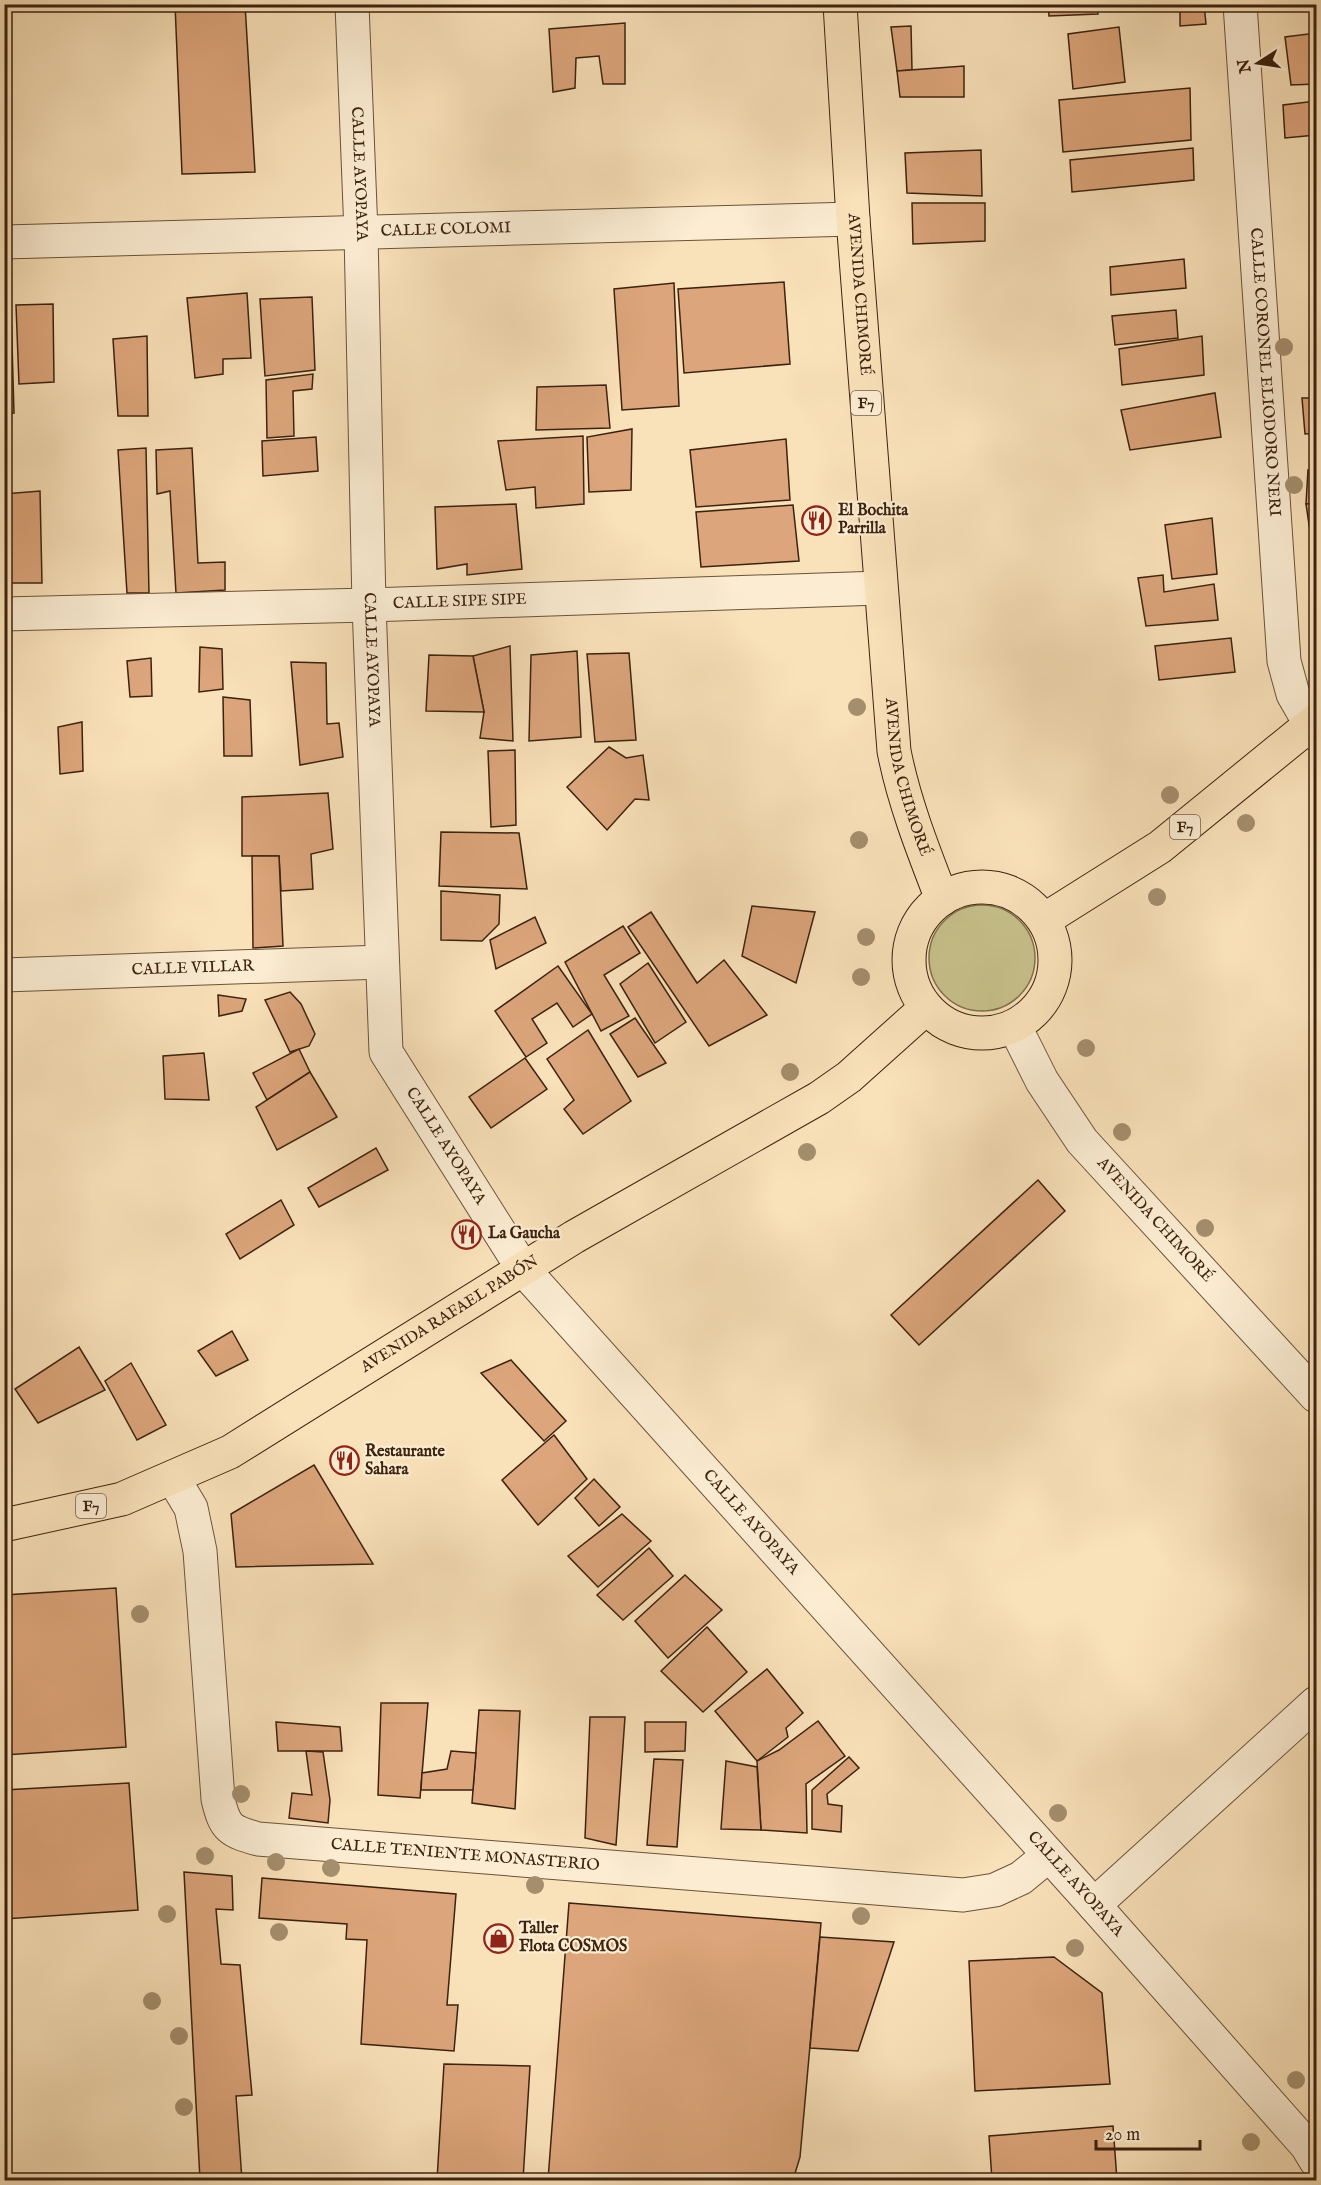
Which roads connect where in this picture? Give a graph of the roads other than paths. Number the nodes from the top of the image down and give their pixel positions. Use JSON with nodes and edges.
{"nodes":[{"id":1,"x":352,"y":4,"type":"edge"},
{"id":2,"x":840,"y":4,"type":"edge"},
{"id":3,"x":1240,"y":4,"type":"edge"},
{"id":4,"x":853,"y":219,"type":"junction"},
{"id":5,"x":361,"y":233,"type":"junction"},
{"id":6,"x":4,"y":242,"type":"edge"},
{"id":7,"x":880,"y":588,"type":"junction"},
{"id":8,"x":369,"y":605,"type":"junction"},
{"id":9,"x":4,"y":614,"type":"edge"},
{"id":10,"x":1315,"y":726,"type":"edge"},
{"id":11,"x":942,"y":899,"type":"junction"},
{"id":12,"x":1044,"y":920,"type":"junction"},
{"id":13,"x":382,"y":962,"type":"junction"},
{"id":14,"x":4,"y":975,"type":"edge"},
{"id":15,"x":926,"y":1008,"type":"junction"},
{"id":16,"x":1015,"y":1027,"type":"junction"},
{"id":17,"x":523,"y":1269,"type":"junction"},
{"id":18,"x":1317,"y":1396,"type":"edge"},
{"id":19,"x":174,"y":1478,"type":"junction"},
{"id":20,"x":4,"y":1525,"type":"edge"},
{"id":21,"x":1317,"y":1703,"type":"edge"},
{"id":22,"x":1049,"y":1855,"type":"junction"},
{"id":23,"x":1094,"y":1905,"type":"junction"},
{"id":24,"x":1317,"y":2161,"type":"edge"}],
"edges":[{"from":1,"to":5,"type":"street","name":"CALLE AYOPAYA"},
{"from":2,"to":4,"type":"highway","name":"AVENIDA CHIMORÉ","number":"F7"},
{"from":3,"to":10,"type":"street","name":"CALLE CORONEL ELIODORO NERI"},
{"from":4,"to":5,"type":"street","name":"CALLE COLOMI"},
{"from":4,"to":7,"type":"highway","name":"AVENIDA CHIMORÉ","number":"F7"},
{"from":5,"to":6,"type":"street","name":"CALLE COLOMI"},
{"from":5,"to":8,"type":"street","name":"CALLE AYOPAYA"},
{"from":7,"to":8,"type":"street","name":"CALLE SIPE SIPE"},
{"from":7,"to":11,"type":"highway","name":"AVENIDA CHIMORÉ","number":"F7"},
{"from":8,"to":9,"type":"street","name":"CALLE SIPE SIPE"},
{"from":8,"to":13,"type":"street","name":"CALLE AYOPAYA"},
{"from":10,"to":12,"type":"highway","number":"F7"},
{"from":11,"to":12,"type":"highway"},
{"from":11,"to":15,"type":"highway"},
{"from":12,"to":16,"type":"highway"},
{"from":13,"to":14,"type":"street","name":"CALLE VILLAR"},
{"from":13,"to":17,"type":"street","name":"CALLE AYOPAYA"},
{"from":15,"to":16,"type":"highway"},
{"from":15,"to":17,"type":"highway","name":"AVENIDA RAFAEL PABÓN","number":"F7"},
{"from":16,"to":18,"type":"street","name":"AVENIDA CHIMORÉ"},
{"from":17,"to":19,"type":"highway","name":"AVENIDA RAFAEL PABÓN","number":"F7"},
{"from":17,"to":22,"type":"street","name":"CALLE AYOPAYA"},
{"from":19,"to":20,"type":"highway","name":"AVENIDA RAFAEL PABÓN","number":"F7"},
{"from":19,"to":22,"type":"street","name":"CALLE TENIENTE MONASTERIO"},
{"from":21,"to":23,"type":"street"},
{"from":22,"to":23,"type":"street","name":"CALLE AYOPAYA"},
{"from":23,"to":24,"type":"street","name":"CALLE AYOPAYA"}]}
